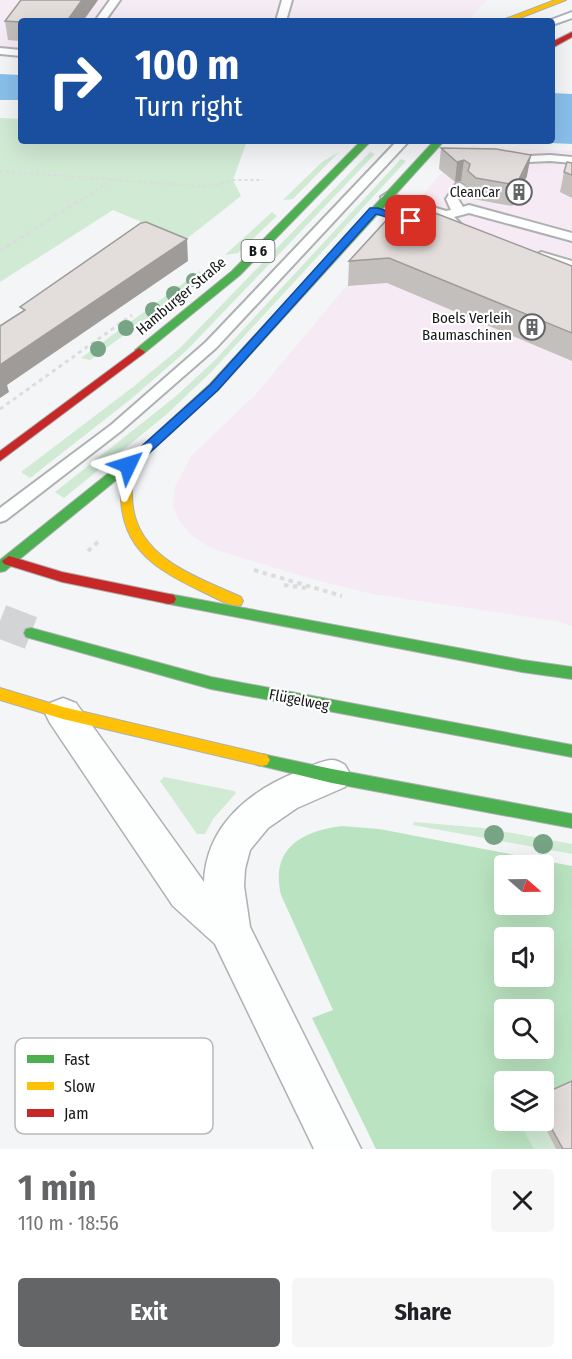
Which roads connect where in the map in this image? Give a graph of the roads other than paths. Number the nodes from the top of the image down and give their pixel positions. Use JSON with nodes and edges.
{"nodes":[{"id":1,"x":115,"y":0,"type":"edge"},
{"id":2,"x":287,"y":0,"type":"edge"},
{"id":3,"x":562,"y":0,"type":"edge"},
{"id":4,"x":572,"y":15,"type":"edge"},
{"id":5,"x":102,"y":18,"type":"edge"},
{"id":6,"x":282,"y":18,"type":"edge"},
{"id":7,"x":512,"y":18,"type":"edge"},
{"id":8,"x":555,"y":21,"type":"edge"},
{"id":9,"x":572,"y":34,"type":"edge"},
{"id":10,"x":555,"y":44,"type":"edge"},
{"id":11,"x":0,"y":51,"type":"edge"},
{"id":12,"x":18,"y":54,"type":"edge"},
{"id":13,"x":18,"y":54,"type":"edge"},
{"id":14,"x":0,"y":57,"type":"edge"},
{"id":15,"x":363,"y":144,"type":"edge"},
{"id":16,"x":400,"y":144,"type":"edge"},
{"id":17,"x":435,"y":149,"type":"edge"},
{"id":18,"x":491,"y":160,"type":"edge"},
{"id":19,"x":572,"y":160,"type":"edge"},
{"id":20,"x":459,"y":187,"type":"dead end"},
{"id":21,"x":387,"y":197,"type":"junction"},
{"id":22,"x":374,"y":210,"type":"junction"},
{"id":23,"x":461,"y":211,"type":"junction"},
{"id":24,"x":390,"y":214,"type":"edge"},
{"id":25,"x":446,"y":215,"type":"junction"},
{"id":26,"x":450,"y":237,"type":"edge"},
{"id":27,"x":572,"y":237,"type":"edge"},
{"id":28,"x":572,"y":265,"type":"edge"},
{"id":29,"x":572,"y":272,"type":"edge"},
{"id":30,"x":0,"y":457,"type":"edge"},
{"id":31,"x":128,"y":465,"type":"junction"},
{"id":32,"x":0,"y":516,"type":"edge"},
{"id":33,"x":3,"y":562,"type":"edge"},
{"id":34,"x":273,"y":620,"type":"junction"},
{"id":35,"x":31,"y":633,"type":"tunnel mouth"},
{"id":36,"x":572,"y":673,"type":"edge"},
{"id":37,"x":0,"y":694,"type":"edge"},
{"id":38,"x":63,"y":713,"type":"junction"},
{"id":39,"x":572,"y":750,"type":"edge"},
{"id":40,"x":332,"y":776,"type":"junction"},
{"id":41,"x":572,"y":820,"type":"edge"},
{"id":42,"x":230,"y":930,"type":"junction"},
{"id":43,"x":338,"y":1149,"type":"edge"}],
"edges":[{"from":1,"to":5,"type":"lane"},
{"from":2,"to":6,"type":"lane"},
{"from":3,"to":7,"type":"main road"},
{"from":4,"to":8,"type":"lane"},
{"from":9,"to":10,"type":"main road"},
{"from":11,"to":12,"type":"lane"},
{"from":13,"to":14,"type":"lane"},
{"from":15,"to":30,"type":"main road","name":"Hamburger Straße","number":"B 6"},
{"from":16,"to":32,"type":"lane"},
{"from":17,"to":21,"type":"main road"},
{"from":18,"to":19,"type":"lane"},
{"from":20,"to":23,"type":"lane"},
{"from":21,"to":22,"type":"main road"},
{"from":21,"to":25,"type":"lane"},
{"from":22,"to":24,"type":"lane"},
{"from":22,"to":31,"type":"main road"},
{"from":23,"to":25,"type":"lane"},
{"from":23,"to":27,"type":"lane"},
{"from":25,"to":26,"type":"lane"},
{"from":28,"to":29,"type":"lane"},
{"from":31,"to":33,"type":"main road"},
{"from":31,"to":34,"type":"main road"},
{"from":33,"to":34,"type":"main road"},
{"from":34,"to":36,"type":"main road"},
{"from":35,"to":39,"type":"main road","name":"Flügelweg"},
{"from":37,"to":38,"type":"main road"},
{"from":38,"to":40,"type":"main road"},
{"from":38,"to":42,"type":"street"},
{"from":40,"to":41,"type":"main road"},
{"from":40,"to":42,"type":"street"},
{"from":42,"to":43,"type":"street"}]}
